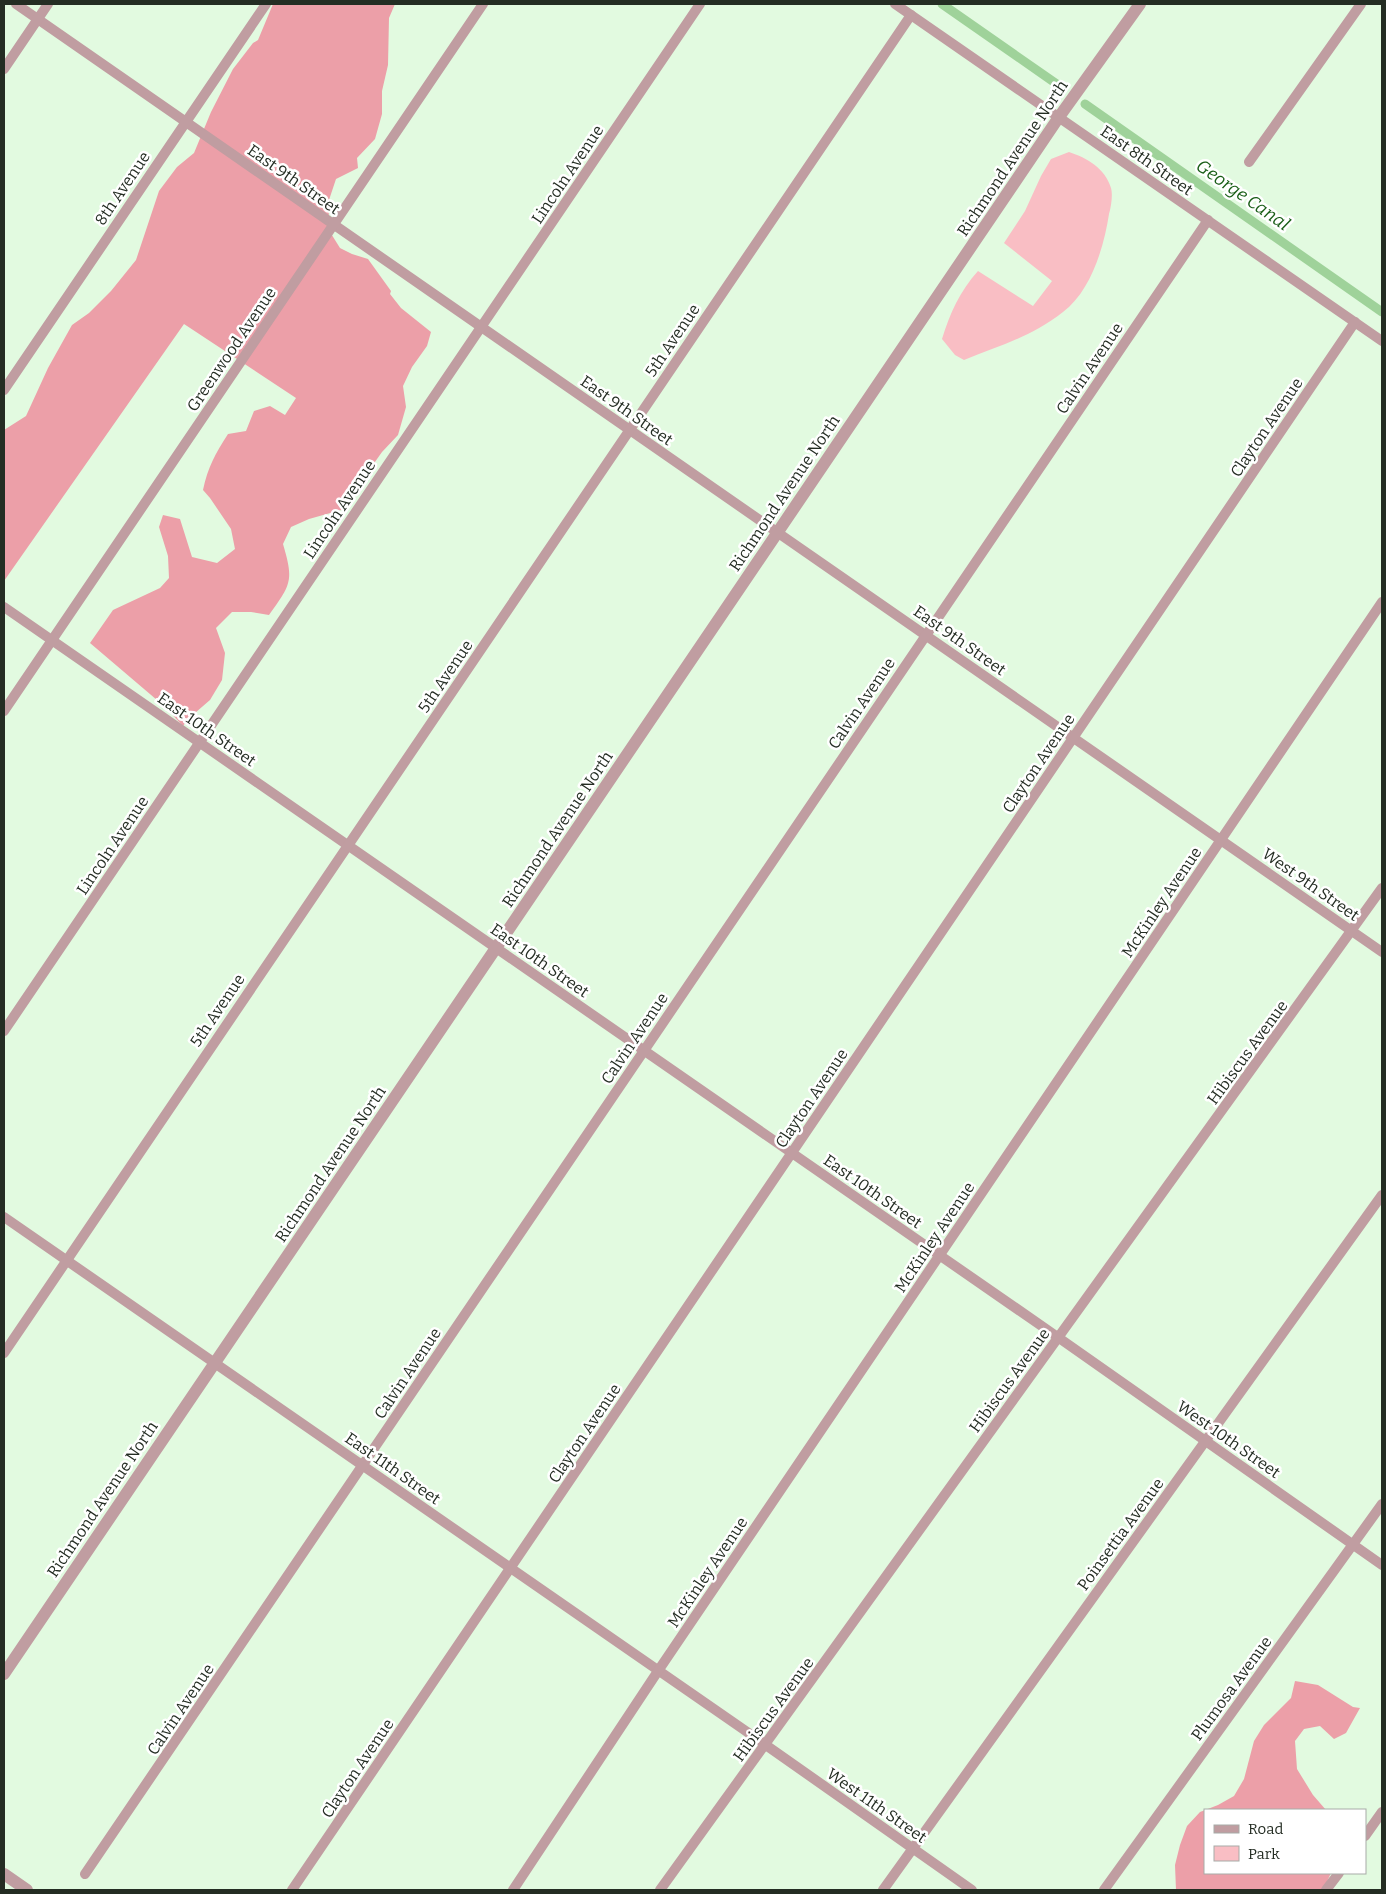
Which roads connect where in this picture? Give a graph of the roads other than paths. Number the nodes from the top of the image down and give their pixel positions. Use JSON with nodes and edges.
{"nodes":[{"id":1,"x":16,"y":4,"type":"edge"},
{"id":2,"x":48,"y":4,"type":"edge"},
{"id":3,"x":266,"y":4,"type":"edge"},
{"id":4,"x":483,"y":4,"type":"edge"},
{"id":5,"x":700,"y":4,"type":"edge"},
{"id":6,"x":895,"y":4,"type":"edge"},
{"id":7,"x":1140,"y":4,"type":"edge"},
{"id":8,"x":1361,"y":4,"type":"edge"},
{"id":9,"x":911,"y":15,"type":"junction"},
{"id":10,"x":38,"y":19,"type":"junction"},
{"id":11,"x":4,"y":69,"type":"edge"},
{"id":12,"x":1058,"y":117,"type":"junction"},
{"id":13,"x":186,"y":122,"type":"junction"},
{"id":14,"x":1249,"y":162,"type":"dead end"},
{"id":15,"x":1208,"y":220,"type":"junction"},
{"id":16,"x":334,"y":224,"type":"junction"},
{"id":17,"x":1355,"y":322,"type":"junction"},
{"id":18,"x":482,"y":327,"type":"junction"},
{"id":19,"x":1382,"y":341,"type":"edge"},
{"id":20,"x":4,"y":390,"type":"edge"},
{"id":21,"x":630,"y":430,"type":"junction"},
{"id":22,"x":778,"y":532,"type":"junction"},
{"id":23,"x":1382,"y":602,"type":"edge"},
{"id":24,"x":4,"y":607,"type":"edge"},
{"id":25,"x":926,"y":635,"type":"junction"},
{"id":26,"x":51,"y":640,"type":"junction"},
{"id":27,"x":4,"y":711,"type":"edge"},
{"id":28,"x":1074,"y":738,"type":"junction"},
{"id":29,"x":199,"y":742,"type":"junction"},
{"id":30,"x":1222,"y":840,"type":"junction"},
{"id":31,"x":348,"y":846,"type":"junction"},
{"id":32,"x":1382,"y":888,"type":"edge"},
{"id":33,"x":1352,"y":931,"type":"junction"},
{"id":34,"x":496,"y":948,"type":"junction"},
{"id":35,"x":1382,"y":952,"type":"edge"},
{"id":36,"x":4,"y":1032,"type":"edge"},
{"id":37,"x":644,"y":1050,"type":"junction"},
{"id":38,"x":791,"y":1153,"type":"junction"},
{"id":39,"x":1382,"y":1195,"type":"edge"},
{"id":40,"x":4,"y":1217,"type":"edge"},
{"id":41,"x":941,"y":1256,"type":"junction"},
{"id":42,"x":66,"y":1260,"type":"junction"},
{"id":43,"x":1059,"y":1338,"type":"junction"},
{"id":44,"x":4,"y":1353,"type":"edge"},
{"id":45,"x":214,"y":1363,"type":"junction"},
{"id":46,"x":1206,"y":1441,"type":"junction"},
{"id":47,"x":362,"y":1465,"type":"junction"},
{"id":48,"x":1382,"y":1504,"type":"edge"},
{"id":49,"x":1353,"y":1545,"type":"junction"},
{"id":50,"x":1382,"y":1565,"type":"edge"},
{"id":51,"x":510,"y":1568,"type":"junction"},
{"id":52,"x":658,"y":1672,"type":"junction"},
{"id":53,"x":4,"y":1674,"type":"edge"},
{"id":54,"x":764,"y":1745,"type":"junction"},
{"id":55,"x":1382,"y":1812,"type":"edge"},
{"id":56,"x":1366,"y":1835,"type":"edge"},
{"id":57,"x":913,"y":1849,"type":"junction"},
{"id":58,"x":4,"y":1874,"type":"edge"},
{"id":59,"x":85,"y":1874,"type":"dead end"},
{"id":60,"x":1338,"y":1874,"type":"edge"},
{"id":61,"x":27,"y":1890,"type":"edge"},
{"id":62,"x":292,"y":1890,"type":"edge"},
{"id":63,"x":513,"y":1890,"type":"edge"},
{"id":64,"x":660,"y":1890,"type":"edge"},
{"id":65,"x":883,"y":1890,"type":"edge"},
{"id":66,"x":972,"y":1890,"type":"edge"},
{"id":67,"x":1104,"y":1890,"type":"edge"},
{"id":68,"x":1326,"y":1890,"type":"edge"}],
"edges":[{"from":1,"to":10,"type":"street","name":"East 9th Street"},
{"from":2,"to":10,"type":"street"},
{"from":3,"to":13,"type":"street","name":"8th Avenue"},
{"from":4,"to":16,"type":"street","name":"Greenwood Avenue"},
{"from":5,"to":18,"type":"street","name":"Lincoln Avenue"},
{"from":6,"to":9,"type":"street","name":"East 8th Street"},
{"from":7,"to":12,"type":"street","name":"Richmond Avenue North"},
{"from":8,"to":14,"type":"street"},
{"from":9,"to":12,"type":"street","name":"East 8th Street"},
{"from":9,"to":21,"type":"street","name":"5th Avenue"},
{"from":10,"to":11,"type":"street"},
{"from":10,"to":13,"type":"street","name":"East 9th Street"},
{"from":12,"to":15,"type":"street","name":"East 8th Street"},
{"from":12,"to":22,"type":"street","name":"Richmond Avenue North"},
{"from":13,"to":16,"type":"street","name":"East 9th Street"},
{"from":13,"to":20,"type":"street","name":"8th Avenue"},
{"from":15,"to":17,"type":"street","name":"East 8th Street"},
{"from":15,"to":25,"type":"street","name":"Calvin Avenue"},
{"from":16,"to":18,"type":"street","name":"East 9th Street"},
{"from":16,"to":26,"type":"street","name":"Greenwood Avenue"},
{"from":17,"to":19,"type":"street","name":"East 8th Street"},
{"from":17,"to":28,"type":"street","name":"Clayton Avenue"},
{"from":18,"to":21,"type":"street","name":"East 9th Street"},
{"from":18,"to":29,"type":"street","name":"Lincoln Avenue"},
{"from":21,"to":22,"type":"street","name":"East 9th Street"},
{"from":21,"to":31,"type":"street","name":"5th Avenue"},
{"from":22,"to":25,"type":"street","name":"East 9th Street"},
{"from":22,"to":34,"type":"street","name":"Richmond Avenue North"},
{"from":23,"to":30,"type":"street","name":"McKinley Avenue"},
{"from":24,"to":26,"type":"street","name":"East 10th Street"},
{"from":25,"to":28,"type":"street","name":"East 9th Street"},
{"from":25,"to":37,"type":"street","name":"Calvin Avenue"},
{"from":26,"to":27,"type":"street","name":"Greenwood Avenue"},
{"from":26,"to":29,"type":"street","name":"East 10th Street"},
{"from":28,"to":30,"type":"street","name":"East 9th Street"},
{"from":28,"to":38,"type":"street","name":"Clayton Avenue"},
{"from":29,"to":31,"type":"street","name":"East 10th Street"},
{"from":29,"to":36,"type":"street","name":"Lincoln Avenue"},
{"from":30,"to":33,"type":"street","name":"West 9th Street"},
{"from":30,"to":41,"type":"street","name":"McKinley Avenue"},
{"from":31,"to":34,"type":"street","name":"East 10th Street"},
{"from":31,"to":42,"type":"street","name":"5th Avenue"},
{"from":32,"to":33,"type":"street","name":"Hibiscus Avenue"},
{"from":33,"to":35,"type":"street","name":"West 9th Street"},
{"from":33,"to":43,"type":"street","name":"Hibiscus Avenue"},
{"from":34,"to":37,"type":"street","name":"East 10th Street"},
{"from":34,"to":45,"type":"street","name":"Richmond Avenue North"},
{"from":37,"to":38,"type":"street","name":"East 10th Street"},
{"from":37,"to":47,"type":"street","name":"Calvin Avenue"},
{"from":38,"to":41,"type":"street","name":"East 10th Street"},
{"from":38,"to":51,"type":"street","name":"Clayton Avenue"},
{"from":39,"to":46,"type":"street","name":"Poinsettia Avenue"},
{"from":40,"to":42,"type":"street","name":"East 11th Street"},
{"from":41,"to":43,"type":"street","name":"East 10th Street"},
{"from":41,"to":52,"type":"street","name":"McKinley Avenue"},
{"from":42,"to":44,"type":"street","name":"5th Avenue"},
{"from":42,"to":45,"type":"street","name":"East 11th Street"},
{"from":43,"to":46,"type":"street","name":"West 10th Street"},
{"from":43,"to":54,"type":"street","name":"Hibiscus Avenue"},
{"from":45,"to":47,"type":"street","name":"East 11th Street"},
{"from":45,"to":53,"type":"street","name":"Richmond Avenue North"},
{"from":46,"to":49,"type":"street","name":"West 10th Street"},
{"from":46,"to":57,"type":"street","name":"Poinsettia Avenue"},
{"from":47,"to":51,"type":"street","name":"East 11th Street"},
{"from":47,"to":59,"type":"street","name":"Calvin Avenue"},
{"from":48,"to":49,"type":"street","name":"Plumosa Avenue"},
{"from":49,"to":50,"type":"street","name":"West 10th Street"},
{"from":49,"to":67,"type":"street","name":"Plumosa Avenue"},
{"from":51,"to":52,"type":"street","name":"East 11th Street"},
{"from":51,"to":62,"type":"street","name":"Clayton Avenue"},
{"from":52,"to":54,"type":"street","name":"East 11th Street"},
{"from":52,"to":63,"type":"street","name":"McKinley Avenue"},
{"from":54,"to":57,"type":"street","name":"West 11th Street"},
{"from":54,"to":64,"type":"street","name":"Hibiscus Avenue"},
{"from":55,"to":56,"type":"street"},
{"from":57,"to":65,"type":"street","name":"Poinsettia Avenue"},
{"from":57,"to":66,"type":"street","name":"West 11th Street"},
{"from":58,"to":61,"type":"street"},
{"from":60,"to":68,"type":"street"}]}
